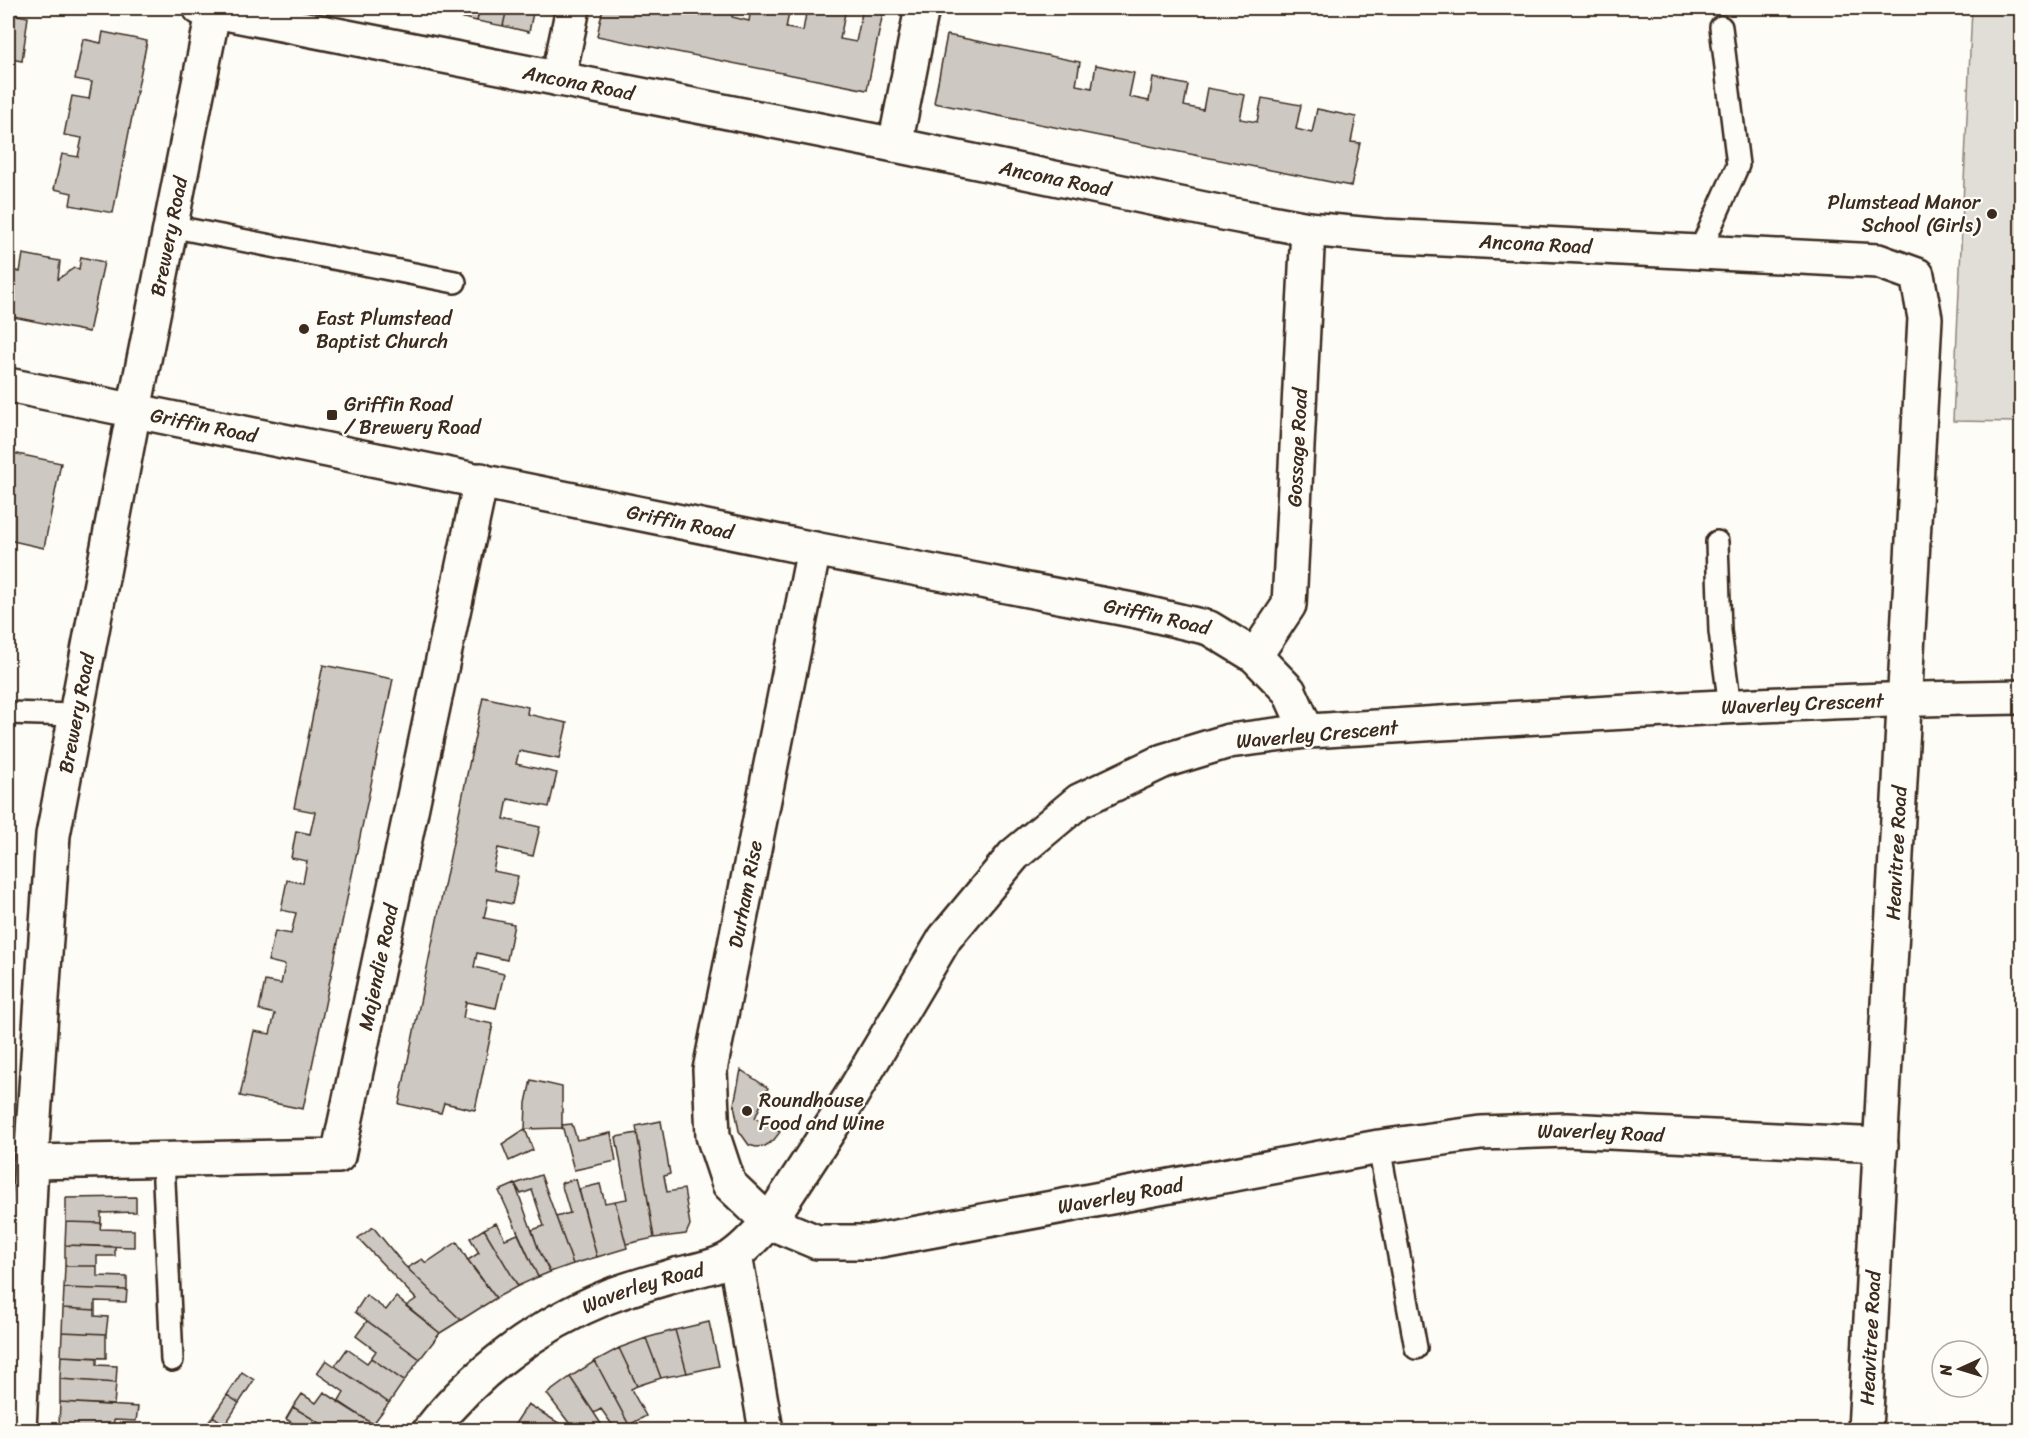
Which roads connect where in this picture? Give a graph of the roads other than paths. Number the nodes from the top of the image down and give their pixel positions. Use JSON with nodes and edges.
{"nodes":[{"id":1,"x":210,"y":8,"type":"edge"},
{"id":2,"x":573,"y":8,"type":"edge"},
{"id":3,"x":922,"y":8,"type":"edge"},
{"id":4,"x":1721,"y":27,"type":"dead end"},
{"id":5,"x":558,"y":79,"type":"junction"},
{"id":6,"x":895,"y":145,"type":"junction"},
{"id":7,"x":170,"y":226,"type":"junction"},
{"id":8,"x":1308,"y":229,"type":"junction"},
{"id":9,"x":1700,"y":254,"type":"junction"},
{"id":10,"x":1917,"y":275,"type":"joint"},
{"id":11,"x":455,"y":282,"type":"dead end"},
{"id":12,"x":8,"y":385,"type":"edge"},
{"id":13,"x":134,"y":410,"type":"junction"},
{"id":14,"x":481,"y":480,"type":"junction"},
{"id":15,"x":1717,"y":542,"type":"dead end"},
{"id":16,"x":814,"y":549,"type":"junction"},
{"id":17,"x":1255,"y":656,"type":"junction"},
{"id":18,"x":2022,"y":697,"type":"edge"},
{"id":19,"x":1904,"y":699,"type":"junction"},
{"id":20,"x":1730,"y":707,"type":"junction"},
{"id":21,"x":8,"y":713,"type":"edge"},
{"id":22,"x":74,"y":715,"type":"junction"},
{"id":23,"x":1307,"y":731,"type":"junction"},
{"id":24,"x":1881,"y":1145,"type":"junction"},
{"id":25,"x":1379,"y":1147,"type":"junction"},
{"id":26,"x":163,"y":1159,"type":"junction"},
{"id":27,"x":31,"y":1162,"type":"junction"},
{"id":28,"x":769,"y":1222,"type":"junction"},
{"id":29,"x":735,"y":1255,"type":"junction"},
{"id":30,"x":1416,"y":1348,"type":"dead end"},
{"id":31,"x":172,"y":1360,"type":"dead end"},
{"id":32,"x":14,"y":1397,"type":"edge"},
{"id":33,"x":19,"y":1431,"type":"edge"},
{"id":34,"x":430,"y":1431,"type":"edge"},
{"id":35,"x":766,"y":1431,"type":"edge"},
{"id":36,"x":1865,"y":1431,"type":"edge"}],
"edges":[{"from":1,"to":5,"type":"street","name":"Ancona Road"},
{"from":1,"to":7,"type":"street","name":"Brewery Road"},
{"from":2,"to":5,"type":"street"},
{"from":3,"to":6,"type":"street"},
{"from":4,"to":9,"type":"lane"},
{"from":5,"to":6,"type":"street","name":"Ancona Road"},
{"from":6,"to":8,"type":"street","name":"Ancona Road"},
{"from":7,"to":11,"type":"lane"},
{"from":7,"to":13,"type":"street","name":"Brewery Road"},
{"from":8,"to":9,"type":"street","name":"Ancona Road"},
{"from":8,"to":17,"type":"street","name":"Gossage Road"},
{"from":9,"to":10,"type":"street","name":"Ancona Road"},
{"from":10,"to":19,"type":"street","name":"Heavitree Road"},
{"from":12,"to":13,"type":"street","name":"Griffin Road"},
{"from":13,"to":14,"type":"street","name":"Griffin Road"},
{"from":13,"to":22,"type":"street","name":"Brewery Road"},
{"from":14,"to":16,"type":"street","name":"Griffin Road"},
{"from":14,"to":26,"type":"street","name":"Majendie Road"},
{"from":15,"to":20,"type":"lane"},
{"from":16,"to":17,"type":"street","name":"Griffin Road"},
{"from":16,"to":28,"type":"street","name":"Durham Rise"},
{"from":17,"to":23,"type":"street","name":"Griffin Road"},
{"from":18,"to":19,"type":"street","name":"Waverley Crescent"},
{"from":19,"to":20,"type":"street","name":"Waverley Crescent"},
{"from":19,"to":24,"type":"street","name":"Heavitree Road"},
{"from":20,"to":23,"type":"street","name":"Waverley Crescent"},
{"from":21,"to":22,"type":"lane"},
{"from":22,"to":27,"type":"street","name":"Brewery Road"},
{"from":23,"to":28,"type":"street","name":"Waverley Crescent"},
{"from":24,"to":25,"type":"street","name":"Waverley Road"},
{"from":24,"to":36,"type":"street","name":"Heavitree Road"},
{"from":25,"to":28,"type":"street","name":"Waverley Road"},
{"from":25,"to":30,"type":"lane"},
{"from":26,"to":27,"type":"street","name":"Majendie Road"},
{"from":26,"to":31,"type":"lane"},
{"from":27,"to":32,"type":"street","name":"Brewery Road"},
{"from":28,"to":29,"type":"street","name":"Waverley Road"},
{"from":29,"to":34,"type":"street","name":"Waverley Road"},
{"from":29,"to":35,"type":"street"},
{"from":32,"to":33,"type":"street","name":"Brewery Road"}]}
